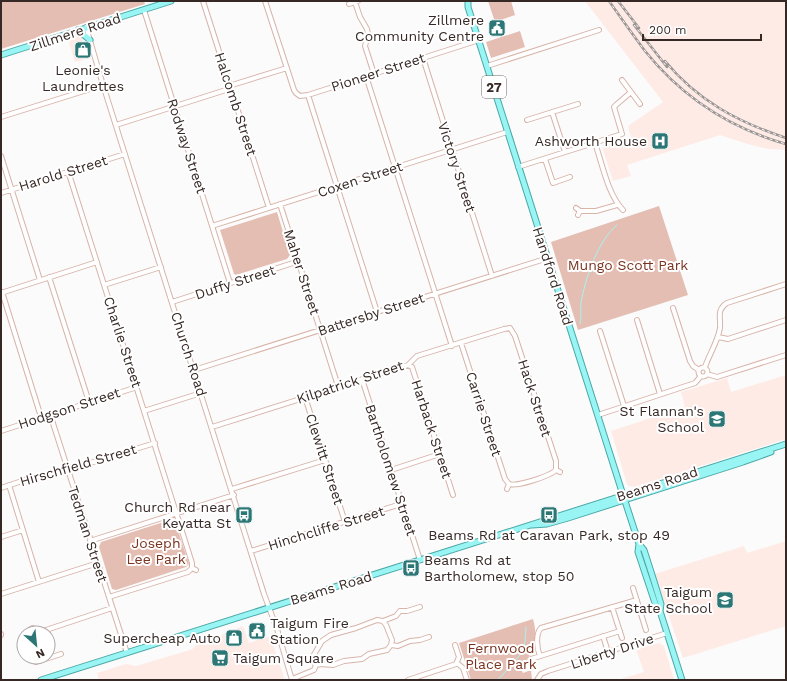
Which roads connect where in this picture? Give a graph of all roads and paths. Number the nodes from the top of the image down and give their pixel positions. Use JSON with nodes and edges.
{"nodes":[{"id":1,"x":171,"y":1,"type":"edge"},
{"id":2,"x":203,"y":1,"type":"edge"},
{"id":3,"x":265,"y":1,"type":"edge"},
{"id":4,"x":357,"y":1,"type":"edge"},
{"id":5,"x":464,"y":1,"type":"edge"},
{"id":6,"x":349,"y":4,"type":"dead end"},
{"id":7,"x":468,"y":4,"type":"edge"},
{"id":8,"x":144,"y":10,"type":"junction"},
{"id":9,"x":86,"y":27,"type":"junction"},
{"id":10,"x":78,"y":30,"type":"junction"},
{"id":11,"x":599,"y":30,"type":"dead end"},
{"id":12,"x":90,"y":40,"type":"junction"},
{"id":13,"x":479,"y":40,"type":"junction"},
{"id":14,"x":1,"y":55,"type":"edge"},
{"id":15,"x":423,"y":58,"type":"junction"},
{"id":16,"x":487,"y":66,"type":"junction"},
{"id":17,"x":287,"y":68,"type":"junction"},
{"id":18,"x":374,"y":74,"type":"junction"},
{"id":19,"x":366,"y":76,"type":"junction"},
{"id":20,"x":622,"y":80,"type":"dead end"},
{"id":21,"x":103,"y":85,"type":"junction"},
{"id":22,"x":230,"y":87,"type":"junction"},
{"id":23,"x":631,"y":92,"type":"junction"},
{"id":24,"x":308,"y":95,"type":"junction"},
{"id":25,"x":578,"y":104,"type":"dead end"},
{"id":26,"x":640,"y":104,"type":"dead end"},
{"id":27,"x":174,"y":106,"type":"junction"},
{"id":28,"x":552,"y":112,"type":"junction"},
{"id":29,"x":1,"y":117,"type":"edge"},
{"id":30,"x":527,"y":120,"type":"dead end"},
{"id":31,"x":116,"y":125,"type":"junction"},
{"id":32,"x":507,"y":132,"type":"junction"},
{"id":33,"x":595,"y":143,"type":"junction"},
{"id":34,"x":452,"y":150,"type":"junction"},
{"id":35,"x":565,"y":152,"type":"junction"},
{"id":36,"x":125,"y":154,"type":"junction"},
{"id":37,"x":1,"y":156,"type":"edge"},
{"id":38,"x":545,"y":159,"type":"junction"},
{"id":39,"x":518,"y":167,"type":"junction"},
{"id":40,"x":395,"y":168,"type":"junction"},
{"id":41,"x":68,"y":172,"type":"junction"},
{"id":42,"x":570,"y":177,"type":"dead end"},
{"id":43,"x":337,"y":186,"type":"junction"},
{"id":44,"x":12,"y":189,"type":"junction"},
{"id":45,"x":1,"y":193,"type":"edge"},
{"id":46,"x":280,"y":204,"type":"junction"},
{"id":47,"x":617,"y":205,"type":"junction"},
{"id":48,"x":269,"y":208,"type":"junction"},
{"id":49,"x":623,"y":210,"type":"dead end"},
{"id":50,"x":578,"y":211,"type":"dead end"},
{"id":51,"x":212,"y":226,"type":"junction"},
{"id":52,"x":548,"y":258,"type":"junction"},
{"id":53,"x":299,"y":261,"type":"junction"},
{"id":54,"x":97,"y":262,"type":"junction"},
{"id":55,"x":161,"y":267,"type":"junction"},
{"id":56,"x":492,"y":276,"type":"junction"},
{"id":57,"x":49,"y":277,"type":"junction"},
{"id":58,"x":40,"y":280,"type":"junction"},
{"id":59,"x":230,"y":283,"type":"junction"},
{"id":60,"x":786,"y":284,"type":"edge"},
{"id":61,"x":104,"y":285,"type":"junction"},
{"id":62,"x":2,"y":292,"type":"edge"},
{"id":63,"x":435,"y":294,"type":"junction"},
{"id":64,"x":172,"y":302,"type":"junction"},
{"id":65,"x":673,"y":308,"type":"dead end"},
{"id":66,"x":377,"y":312,"type":"junction"},
{"id":67,"x":637,"y":320,"type":"dead end"},
{"id":68,"x":786,"y":320,"type":"edge"},
{"id":69,"x":510,"y":328,"type":"joint"},
{"id":70,"x":320,"y":330,"type":"junction"},
{"id":71,"x":600,"y":331,"type":"dead end"},
{"id":72,"x":718,"y":337,"type":"junction"},
{"id":73,"x":461,"y":343,"type":"junction"},
{"id":74,"x":452,"y":346,"type":"junction"},
{"id":75,"x":786,"y":356,"type":"edge"},
{"id":76,"x":408,"y":365,"type":"junction"},
{"id":77,"x":705,"y":367,"type":"junction"},
{"id":78,"x":194,"y":370,"type":"junction"},
{"id":79,"x":699,"y":370,"type":"junction"},
{"id":80,"x":707,"y":374,"type":"junction"},
{"id":81,"x":701,"y":376,"type":"junction"},
{"id":82,"x":362,"y":379,"type":"junction"},
{"id":83,"x":338,"y":386,"type":"junction"},
{"id":84,"x":137,"y":387,"type":"junction"},
{"id":85,"x":201,"y":393,"type":"junction"},
{"id":86,"x":660,"y":394,"type":"junction"},
{"id":87,"x":305,"y":397,"type":"junction"},
{"id":88,"x":89,"y":402,"type":"junction"},
{"id":89,"x":624,"y":406,"type":"junction"},
{"id":90,"x":144,"y":411,"type":"junction"},
{"id":91,"x":50,"y":414,"type":"junction"},
{"id":92,"x":598,"y":415,"type":"junction"},
{"id":93,"x":41,"y":417,"type":"junction"},
{"id":94,"x":212,"y":427,"type":"junction"},
{"id":95,"x":1,"y":431,"type":"edge"},
{"id":96,"x":154,"y":443,"type":"junction"},
{"id":97,"x":786,"y":445,"type":"edge"},
{"id":98,"x":440,"y":454,"type":"junction"},
{"id":99,"x":325,"y":460,"type":"junction"},
{"id":100,"x":68,"y":470,"type":"junction"},
{"id":101,"x":391,"y":470,"type":"junction"},
{"id":102,"x":509,"y":484,"type":"junction"},
{"id":103,"x":9,"y":485,"type":"junction"},
{"id":104,"x":1,"y":488,"type":"edge"},
{"id":105,"x":232,"y":489,"type":"junction"},
{"id":106,"x":507,"y":489,"type":"dead end"},
{"id":107,"x":234,"y":495,"type":"junction"},
{"id":108,"x":453,"y":495,"type":"dead end"},
{"id":109,"x":623,"y":495,"type":"junction"},
{"id":110,"x":625,"y":500,"type":"junction"},
{"id":111,"x":401,"y":504,"type":"junction"},
{"id":112,"x":177,"y":513,"type":"junction"},
{"id":113,"x":345,"y":522,"type":"junction"},
{"id":114,"x":529,"y":526,"type":"junction"},
{"id":115,"x":23,"y":530,"type":"junction"},
{"id":116,"x":1,"y":537,"type":"edge"},
{"id":117,"x":90,"y":541,"type":"junction"},
{"id":118,"x":251,"y":551,"type":"junction"},
{"id":119,"x":420,"y":560,"type":"junction"},
{"id":120,"x":98,"y":563,"type":"junction"},
{"id":121,"x":39,"y":582,"type":"junction"},
{"id":122,"x":633,"y":588,"type":"dead end"},
{"id":123,"x":1,"y":594,"type":"edge"},
{"id":124,"x":108,"y":597,"type":"junction"},
{"id":125,"x":637,"y":600,"type":"junction"},
{"id":126,"x":269,"y":607,"type":"junction"},
{"id":127,"x":420,"y":607,"type":"dead end"},
{"id":128,"x":112,"y":608,"type":"junction"},
{"id":129,"x":612,"y":608,"type":"junction"},
{"id":130,"x":383,"y":621,"type":"junction"},
{"id":131,"x":56,"y":627,"type":"edge"},
{"id":132,"x":646,"y":630,"type":"dead end"},
{"id":133,"x":620,"y":631,"type":"junction"},
{"id":134,"x":667,"y":633,"type":"junction"},
{"id":135,"x":603,"y":636,"type":"junction"},
{"id":136,"x":429,"y":637,"type":"dead end"},
{"id":137,"x":622,"y":638,"type":"dead end"},
{"id":138,"x":391,"y":644,"type":"junction"},
{"id":139,"x":455,"y":645,"type":"dead end"},
{"id":140,"x":608,"y":652,"type":"junction"},
{"id":141,"x":127,"y":653,"type":"junction"},
{"id":142,"x":61,"y":654,"type":"dead end"},
{"id":143,"x":56,"y":655,"type":"edge"},
{"id":144,"x":540,"y":656,"type":"junction"},
{"id":145,"x":531,"y":659,"type":"dead end"},
{"id":146,"x":457,"y":663,"type":"junction"},
{"id":147,"x":316,"y":665,"type":"junction"},
{"id":148,"x":292,"y":679,"type":"edge"},
{"id":149,"x":41,"y":680,"type":"edge"},
{"id":150,"x":408,"y":680,"type":"edge"},
{"id":151,"x":467,"y":680,"type":"edge"},
{"id":152,"x":537,"y":680,"type":"edge"},
{"id":153,"x":682,"y":680,"type":"edge"}],
"edges":[{"from":1,"to":8,"type":"main road","name":"Zillmere Road"},
{"from":2,"to":22,"type":"street","name":"Halcomb Street"},
{"from":3,"to":17,"type":"street"},
{"from":4,"to":6,"type":"street"},
{"from":4,"to":18,"type":"street"},
{"from":5,"to":7,"type":"main road","name":"Handford Road","number":"27"},
{"from":7,"to":13,"type":"main road","name":"Handford Road","number":"27"},
{"from":8,"to":9,"type":"main road","name":"Zillmere Road"},
{"from":8,"to":27,"type":"street","name":"Rodway Street"},
{"from":9,"to":10,"type":"main road","name":"Zillmere Road"},
{"from":9,"to":12,"type":"street","name":"Church Road"},
{"from":10,"to":12,"type":"main road"},
{"from":10,"to":14,"type":"main road","name":"Zillmere Road"},
{"from":11,"to":16,"type":"street"},
{"from":12,"to":21,"type":"street","name":"Church Road"},
{"from":13,"to":15,"type":"street","name":"Pioneer Street"},
{"from":13,"to":16,"type":"main road","name":"Handford Road","number":"27"},
{"from":15,"to":18,"type":"street","name":"Pioneer Street"},
{"from":15,"to":34,"type":"street","name":"Victory Street"},
{"from":16,"to":32,"type":"main road","name":"Handford Road","number":"27"},
{"from":17,"to":22,"type":"street"},
{"from":17,"to":24,"type":"street","name":"Pioneer Street"},
{"from":18,"to":19,"type":"street","name":"Pioneer Street"},
{"from":19,"to":24,"type":"street","name":"Pioneer Street"},
{"from":19,"to":40,"type":"street"},
{"from":20,"to":23,"type":"street"},
{"from":21,"to":29,"type":"street"},
{"from":21,"to":31,"type":"street","name":"Church Road"},
{"from":22,"to":27,"type":"street"},
{"from":22,"to":48,"type":"street","name":"Halcomb Street"},
{"from":23,"to":26,"type":"street"},
{"from":23,"to":33,"type":"street"},
{"from":24,"to":43,"type":"street"},
{"from":25,"to":28,"type":"street"},
{"from":27,"to":31,"type":"street"},
{"from":27,"to":51,"type":"street","name":"Rodway Street"},
{"from":28,"to":30,"type":"street"},
{"from":28,"to":35,"type":"street"},
{"from":31,"to":36,"type":"street","name":"Church Road"},
{"from":32,"to":34,"type":"street","name":"Coxen Street"},
{"from":32,"to":39,"type":"main road","name":"Handford Road","number":"27"},
{"from":33,"to":35,"type":"street"},
{"from":33,"to":47,"type":"street"},
{"from":34,"to":40,"type":"street","name":"Coxen Street"},
{"from":34,"to":56,"type":"street","name":"Victory Street"},
{"from":35,"to":38,"type":"street"},
{"from":36,"to":41,"type":"street","name":"Harold Street"},
{"from":36,"to":55,"type":"street","name":"Church Road"},
{"from":37,"to":44,"type":"street"},
{"from":38,"to":39,"type":"street"},
{"from":38,"to":42,"type":"street"},
{"from":39,"to":52,"type":"main road","name":"Handford Road","number":"27"},
{"from":40,"to":43,"type":"street","name":"Coxen Street"},
{"from":40,"to":63,"type":"street"},
{"from":41,"to":44,"type":"street","name":"Harold Street"},
{"from":41,"to":54,"type":"street","name":"Charlie Street"},
{"from":43,"to":46,"type":"street","name":"Coxen Street"},
{"from":43,"to":66,"type":"street"},
{"from":44,"to":45,"type":"street","name":"Harold Street"},
{"from":44,"to":58,"type":"street"},
{"from":46,"to":48,"type":"street","name":"Coxen Street"},
{"from":46,"to":53,"type":"street","name":"Maher Street"},
{"from":47,"to":49,"type":"street"},
{"from":47,"to":50,"type":"street"},
{"from":48,"to":51,"type":"street","name":"Coxen Street"},
{"from":51,"to":59,"type":"street","name":"Rodway Street"},
{"from":52,"to":56,"type":"street","name":"Battersby Street"},
{"from":52,"to":92,"type":"main road","name":"Handford Road","number":"27"},
{"from":53,"to":59,"type":"street","name":"Duffy Street"},
{"from":53,"to":70,"type":"street","name":"Maher Street"},
{"from":54,"to":57,"type":"street"},
{"from":54,"to":61,"type":"street","name":"Charlie Street"},
{"from":55,"to":61,"type":"street"},
{"from":55,"to":64,"type":"street","name":"Church Road"},
{"from":56,"to":63,"type":"street","name":"Battersby Street"},
{"from":57,"to":58,"type":"street"},
{"from":57,"to":88,"type":"street"},
{"from":58,"to":62,"type":"street"},
{"from":59,"to":64,"type":"street","name":"Duffy Street"},
{"from":60,"to":72,"type":"street"},
{"from":61,"to":84,"type":"street","name":"Charlie Street"},
{"from":62,"to":93,"type":"street"},
{"from":63,"to":66,"type":"street","name":"Battersby Street"},
{"from":63,"to":74,"type":"street"},
{"from":64,"to":78,"type":"street","name":"Church Road"},
{"from":65,"to":79,"type":"street"},
{"from":66,"to":70,"type":"street","name":"Battersby Street"},
{"from":67,"to":86,"type":"street"},
{"from":68,"to":72,"type":"street"},
{"from":69,"to":73,"type":"street","name":"Kilpatrick Street"},
{"from":69,"to":102,"type":"street","name":"Hack Street"},
{"from":70,"to":78,"type":"street","name":"Battersby Street"},
{"from":70,"to":83,"type":"street","name":"Maher Street"},
{"from":71,"to":89,"type":"street"},
{"from":72,"to":77,"type":"street"},
{"from":73,"to":74,"type":"street","name":"Kilpatrick Street"},
{"from":73,"to":102,"type":"street","name":"Carrie Street"},
{"from":74,"to":76,"type":"street","name":"Kilpatrick Street"},
{"from":75,"to":80,"type":"street"},
{"from":76,"to":82,"type":"street","name":"Kilpatrick Street"},
{"from":76,"to":98,"type":"street","name":"Harback Street"},
{"from":77,"to":79,"type":"street"},
{"from":77,"to":80,"type":"street"},
{"from":78,"to":85,"type":"street","name":"Church Road"},
{"from":79,"to":81,"type":"street"},
{"from":80,"to":81,"type":"street"},
{"from":81,"to":86,"type":"street"},
{"from":82,"to":83,"type":"street","name":"Kilpatrick Street"},
{"from":82,"to":101,"type":"street","name":"Bartholomew Street"},
{"from":83,"to":87,"type":"street","name":"Kilpatrick Street"},
{"from":84,"to":88,"type":"street","name":"Hodgson Street"},
{"from":84,"to":90,"type":"street","name":"Charlie Street"},
{"from":85,"to":90,"type":"street"},
{"from":85,"to":94,"type":"street","name":"Church Road"},
{"from":86,"to":89,"type":"street"},
{"from":87,"to":94,"type":"street","name":"Kilpatrick Street"},
{"from":87,"to":99,"type":"street","name":"Clewitt Street"},
{"from":88,"to":91,"type":"street","name":"Hodgson Street"},
{"from":89,"to":92,"type":"street"},
{"from":90,"to":96,"type":"street","name":"Charlie Street"},
{"from":91,"to":93,"type":"street","name":"Hodgson Street"},
{"from":91,"to":100,"type":"street","name":"Tedman Street"},
{"from":92,"to":109,"type":"main road","name":"Handford Road","number":"27"},
{"from":93,"to":95,"type":"street","name":"Hodgson Street"},
{"from":94,"to":105,"type":"street","name":"Church Road"},
{"from":96,"to":100,"type":"street","name":"Hirschfield Street"},
{"from":96,"to":112,"type":"street","name":"Charlie Street"},
{"from":97,"to":109,"type":"main road","name":"Beams Road"},
{"from":97,"to":110,"type":"main road","name":"Beams Road"},
{"from":98,"to":101,"type":"street"},
{"from":98,"to":108,"type":"street","name":"Harback Street"},
{"from":99,"to":105,"type":"street"},
{"from":99,"to":113,"type":"street","name":"Clewitt Street"},
{"from":100,"to":103,"type":"street","name":"Hirschfield Street"},
{"from":100,"to":117,"type":"street","name":"Tedman Street"},
{"from":101,"to":111,"type":"street","name":"Bartholomew Street"},
{"from":102,"to":106,"type":"street"},
{"from":103,"to":104,"type":"street","name":"Hirschfield Street"},
{"from":103,"to":115,"type":"street"},
{"from":105,"to":107,"type":"street","name":"Church Road"},
{"from":107,"to":112,"type":"street"},
{"from":107,"to":118,"type":"street","name":"Church Road"},
{"from":109,"to":110,"type":"main road","name":"Handford Road","number":"27"},
{"from":109,"to":114,"type":"main road","name":"Beams Road"},
{"from":110,"to":114,"type":"main road","name":"Beams Road"},
{"from":110,"to":134,"type":"main road","name":"Handford Road","number":"27"},
{"from":111,"to":113,"type":"street","name":"Hinchcliffe Street"},
{"from":111,"to":119,"type":"street","name":"Bartholomew Street"},
{"from":112,"to":117,"type":"street"},
{"from":112,"to":124,"type":"street","name":"Charlie Street"},
{"from":113,"to":118,"type":"street","name":"Hinchcliffe Street"},
{"from":114,"to":119,"type":"main road","name":"Beams Road"},
{"from":115,"to":116,"type":"street"},
{"from":115,"to":121,"type":"street"},
{"from":117,"to":120,"type":"street","name":"Tedman Street"},
{"from":118,"to":126,"type":"street","name":"Church Road"},
{"from":119,"to":126,"type":"main road","name":"Beams Road"},
{"from":120,"to":121,"type":"street"},
{"from":120,"to":124,"type":"street","name":"Tedman Street"},
{"from":121,"to":123,"type":"street"},
{"from":122,"to":125,"type":"street"},
{"from":124,"to":128,"type":"street","name":"Tedman Street"},
{"from":125,"to":129,"type":"street"},
{"from":125,"to":132,"type":"street"},
{"from":126,"to":141,"type":"main road","name":"Beams Road"},
{"from":126,"to":148,"type":"street","name":"Church Road"},
{"from":127,"to":130,"type":"street"},
{"from":128,"to":131,"type":"street"},
{"from":128,"to":141,"type":"street","name":"Tedman Street"},
{"from":129,"to":133,"type":"street"},
{"from":129,"to":144,"type":"street"},
{"from":130,"to":138,"type":"street"},
{"from":130,"to":147,"type":"street"},
{"from":133,"to":135,"type":"street"},
{"from":133,"to":137,"type":"street"},
{"from":134,"to":140,"type":"street","name":"Liberty Drive"},
{"from":134,"to":153,"type":"main road","name":"Handford Road","number":"27"},
{"from":135,"to":140,"type":"street"},
{"from":135,"to":144,"type":"street"},
{"from":136,"to":138,"type":"street"},
{"from":138,"to":147,"type":"street"},
{"from":139,"to":146,"type":"street"},
{"from":140,"to":152,"type":"street","name":"Liberty Drive"},
{"from":141,"to":149,"type":"main road","name":"Beams Road"},
{"from":142,"to":143,"type":"street"},
{"from":144,"to":145,"type":"street"},
{"from":146,"to":150,"type":"street"},
{"from":146,"to":151,"type":"street"},
{"from":147,"to":148,"type":"street"}]}
